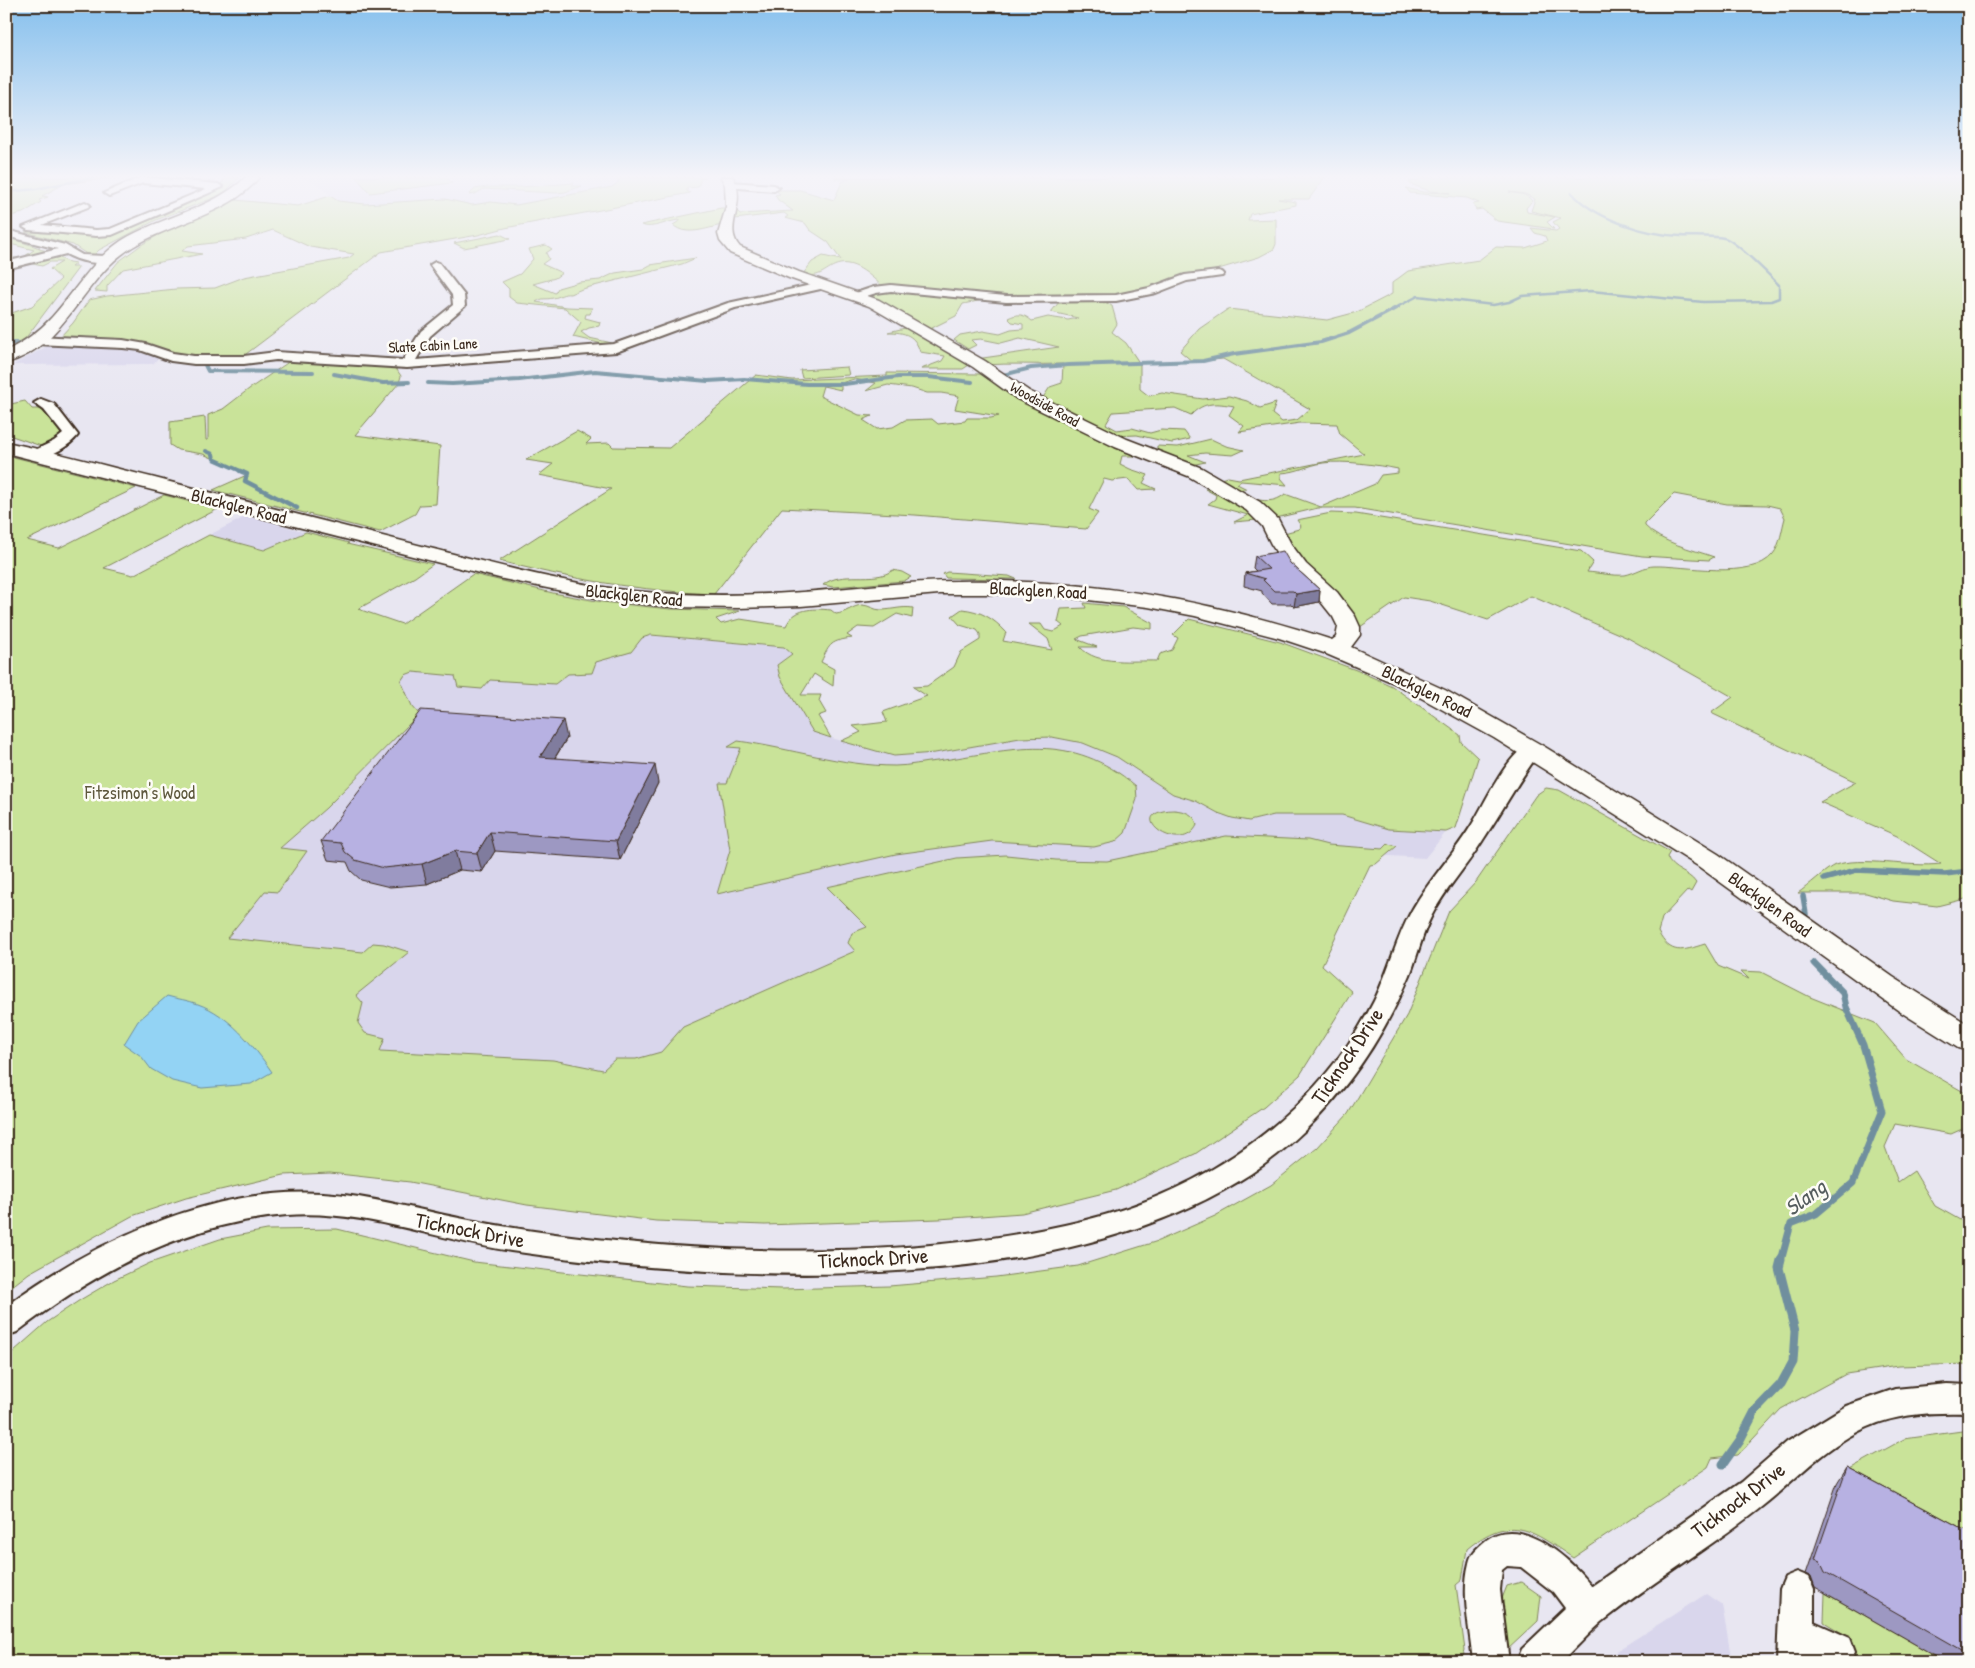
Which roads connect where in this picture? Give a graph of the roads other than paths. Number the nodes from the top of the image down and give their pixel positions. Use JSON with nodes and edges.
{"nodes":[{"id":1,"x":49,"y":255,"type":"edge"},
{"id":2,"x":75,"y":255,"type":"edge"},
{"id":3,"x":112,"y":255,"type":"edge"},
{"id":4,"x":747,"y":255,"type":"edge"},
{"id":5,"x":106,"y":259,"type":"junction"},
{"id":6,"x":435,"y":265,"type":"dead end"},
{"id":7,"x":6,"y":266,"type":"edge"},
{"id":8,"x":1218,"y":274,"type":"dead end"},
{"id":9,"x":825,"y":285,"type":"junction"},
{"id":10,"x":856,"y":296,"type":"junction"},
{"id":11,"x":36,"y":340,"type":"junction"},
{"id":12,"x":6,"y":358,"type":"edge"},
{"id":13,"x":406,"y":364,"type":"junction"},
{"id":14,"x":41,"y":403,"type":"dead end"},
{"id":15,"x":6,"y":447,"type":"edge"},
{"id":16,"x":38,"y":454,"type":"junction"},
{"id":17,"x":1336,"y":649,"type":"junction"},
{"id":18,"x":1532,"y":749,"type":"junction"},
{"id":19,"x":1969,"y":1040,"type":"edge"},
{"id":20,"x":6,"y":1323,"type":"edge"},
{"id":21,"x":1969,"y":1399,"type":"edge"},
{"id":22,"x":1797,"y":1590,"type":"dead end"},
{"id":23,"x":1589,"y":1610,"type":"junction"},
{"id":24,"x":1795,"y":1647,"type":"edge"},
{"id":25,"x":1837,"y":1651,"type":"dead end"},
{"id":26,"x":1491,"y":1662,"type":"edge"},
{"id":27,"x":1535,"y":1662,"type":"edge"}],
"edges":[{"from":1,"to":7,"type":"street"},
{"from":2,"to":5,"type":"street"},
{"from":3,"to":5,"type":"street"},
{"from":4,"to":9,"type":"street","name":"Woodside Road"},
{"from":5,"to":11,"type":"street"},
{"from":6,"to":13,"type":"street"},
{"from":8,"to":10,"type":"street"},
{"from":9,"to":10,"type":"street","name":"Woodside Road"},
{"from":9,"to":13,"type":"street","name":"Slate Cabin Lane"},
{"from":10,"to":17,"type":"street","name":"Woodside Road"},
{"from":11,"to":12,"type":"street"},
{"from":11,"to":13,"type":"street","name":"Slate Cabin Lane"},
{"from":14,"to":16,"type":"street"},
{"from":15,"to":16,"type":"street","name":"Blackglen Road"},
{"from":16,"to":17,"type":"street","name":"Blackglen Road"},
{"from":17,"to":18,"type":"street","name":"Blackglen Road"},
{"from":18,"to":19,"type":"street","name":"Blackglen Road"},
{"from":18,"to":20,"type":"street","name":"Ticknock Drive"},
{"from":21,"to":23,"type":"street","name":"Ticknock Drive"},
{"from":22,"to":24,"type":"street"},
{"from":23,"to":26,"type":"street"},
{"from":23,"to":27,"type":"street","name":"Ticknock Drive"},
{"from":24,"to":25,"type":"street"}]}
